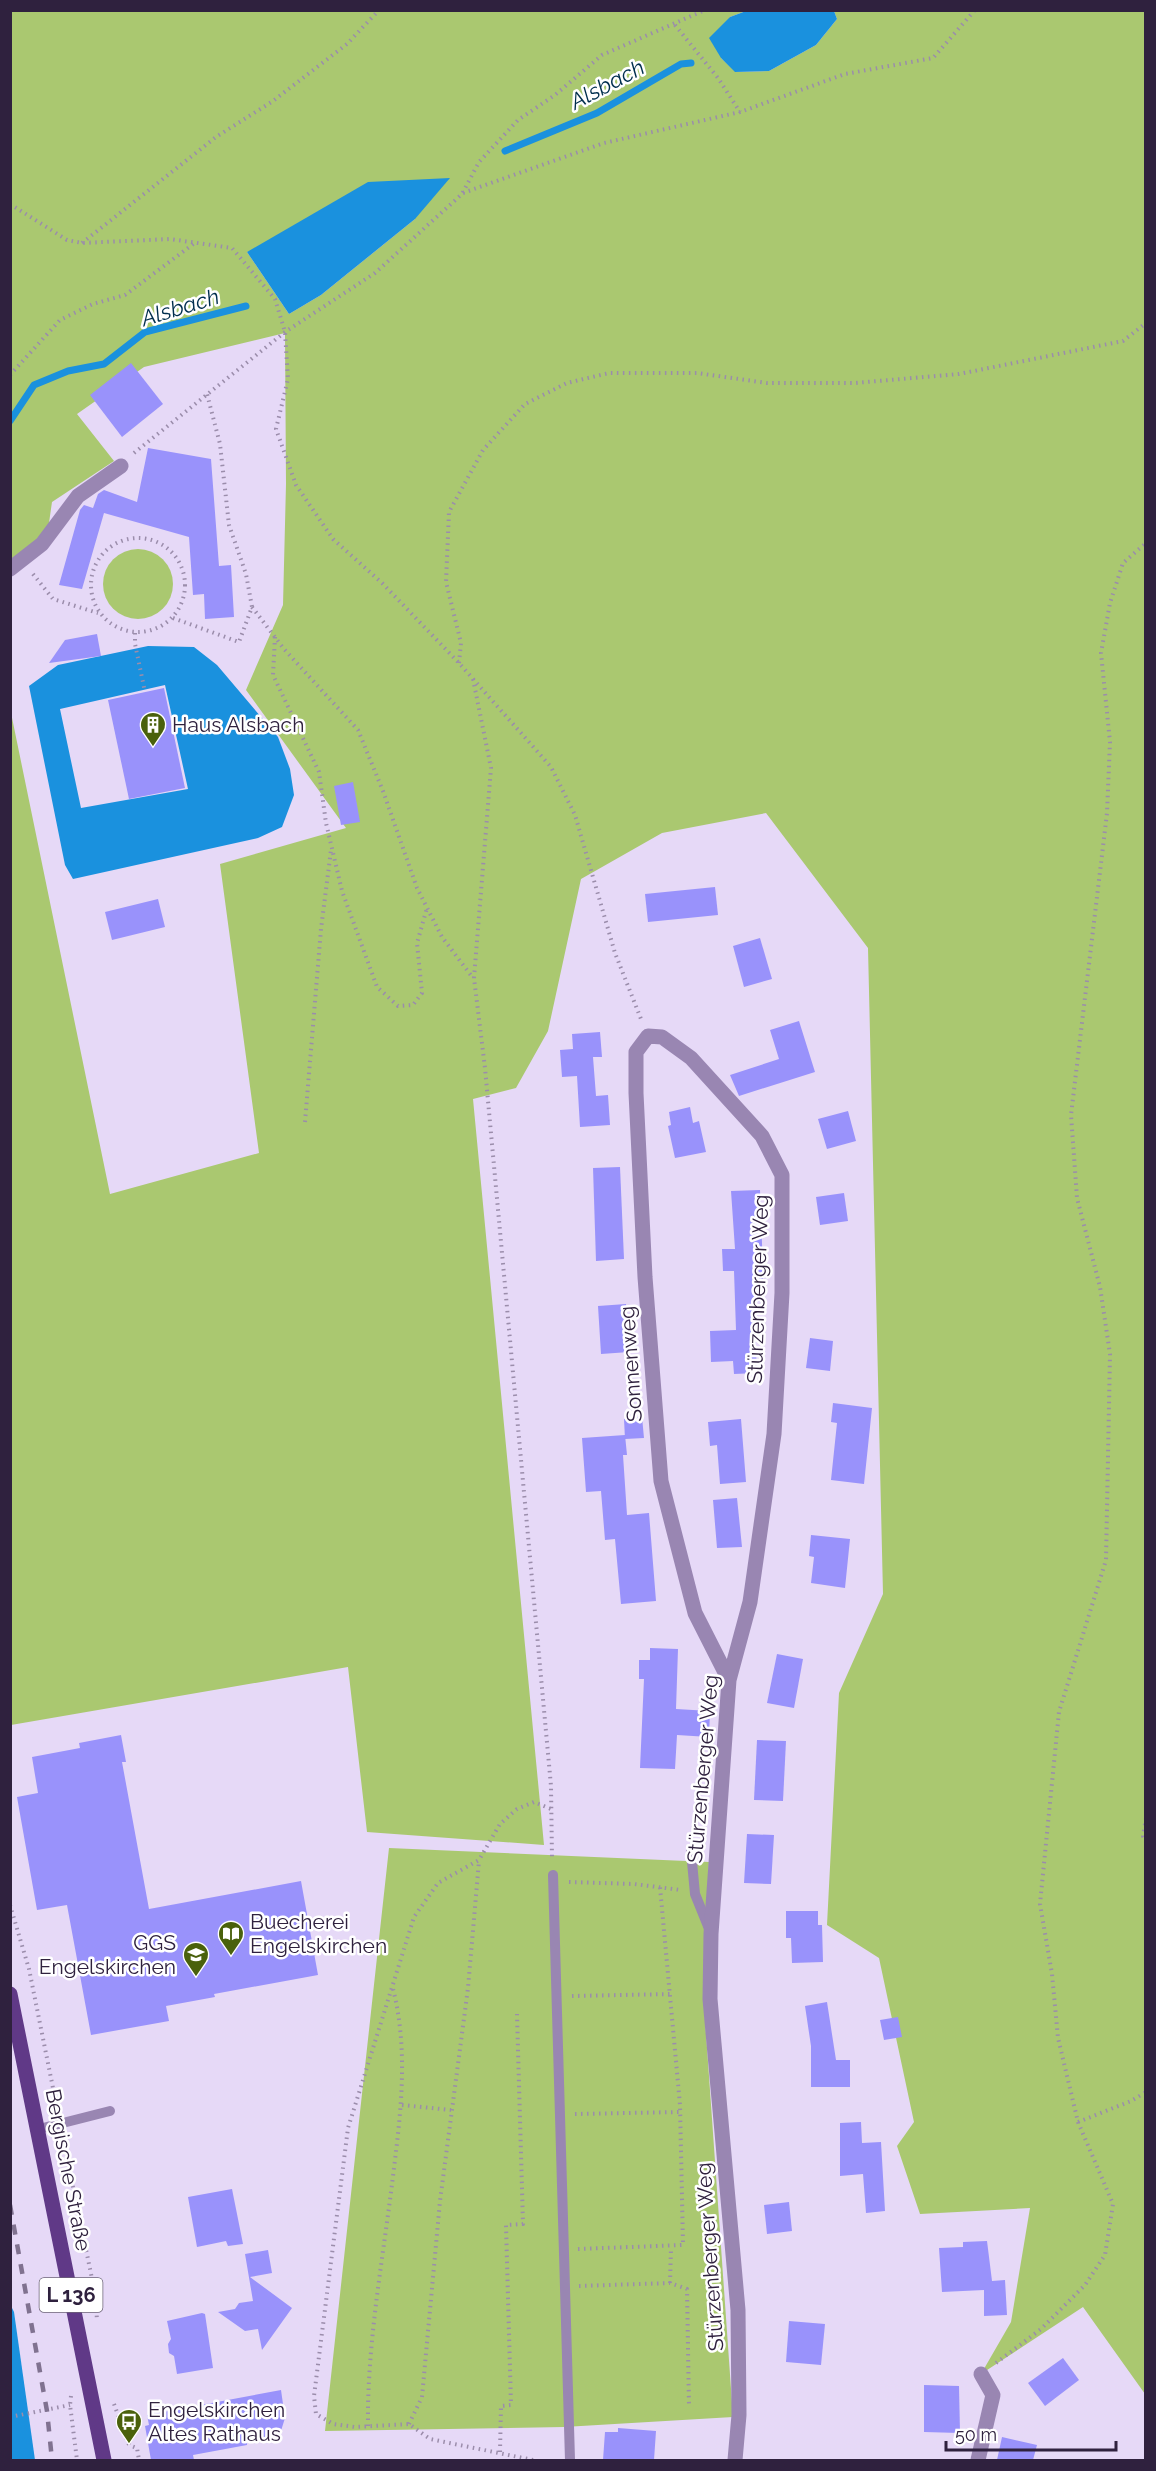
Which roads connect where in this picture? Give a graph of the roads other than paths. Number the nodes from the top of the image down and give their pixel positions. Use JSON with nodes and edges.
{"nodes":[{"id":1,"x":121,"y":466,"type":"road end"},
{"id":2,"x":17,"y":565,"type":"edge"},
{"id":3,"x":648,"y":1036,"type":"joint"},
{"id":4,"x":729,"y":1680,"type":"junction"},
{"id":5,"x":691,"y":1851,"type":"dead end"},
{"id":6,"x":553,"y":1878,"type":"road end"},
{"id":7,"x":711,"y":1934,"type":"junction"},
{"id":8,"x":10,"y":1994,"type":"edge"},
{"id":9,"x":110,"y":2111,"type":"dead end"},
{"id":10,"x":39,"y":2129,"type":"junction"},
{"id":11,"x":981,"y":2374,"type":"road end"},
{"id":12,"x":104,"y":2460,"type":"edge"},
{"id":13,"x":570,"y":2460,"type":"edge"},
{"id":14,"x":735,"y":2460,"type":"edge"},
{"id":15,"x":978,"y":2460,"type":"edge"}],
"edges":[{"from":1,"to":2,"type":"street"},
{"from":3,"to":4,"type":"street","name":"Sonnenweg"},
{"from":3,"to":4,"type":"street","name":"Stürzenberger Weg"},
{"from":4,"to":7,"type":"street","name":"Stürzenberger Weg"},
{"from":5,"to":7,"type":"lane"},
{"from":6,"to":13,"type":"lane"},
{"from":7,"to":14,"type":"street","name":"Stürzenberger Weg"},
{"from":8,"to":10,"type":"main road","name":"Bergische Straße","number":"L 136"},
{"from":9,"to":10,"type":"lane"},
{"from":10,"to":12,"type":"main road","name":"Bergische Straße","number":"L 136"},
{"from":11,"to":15,"type":"street"}]}
